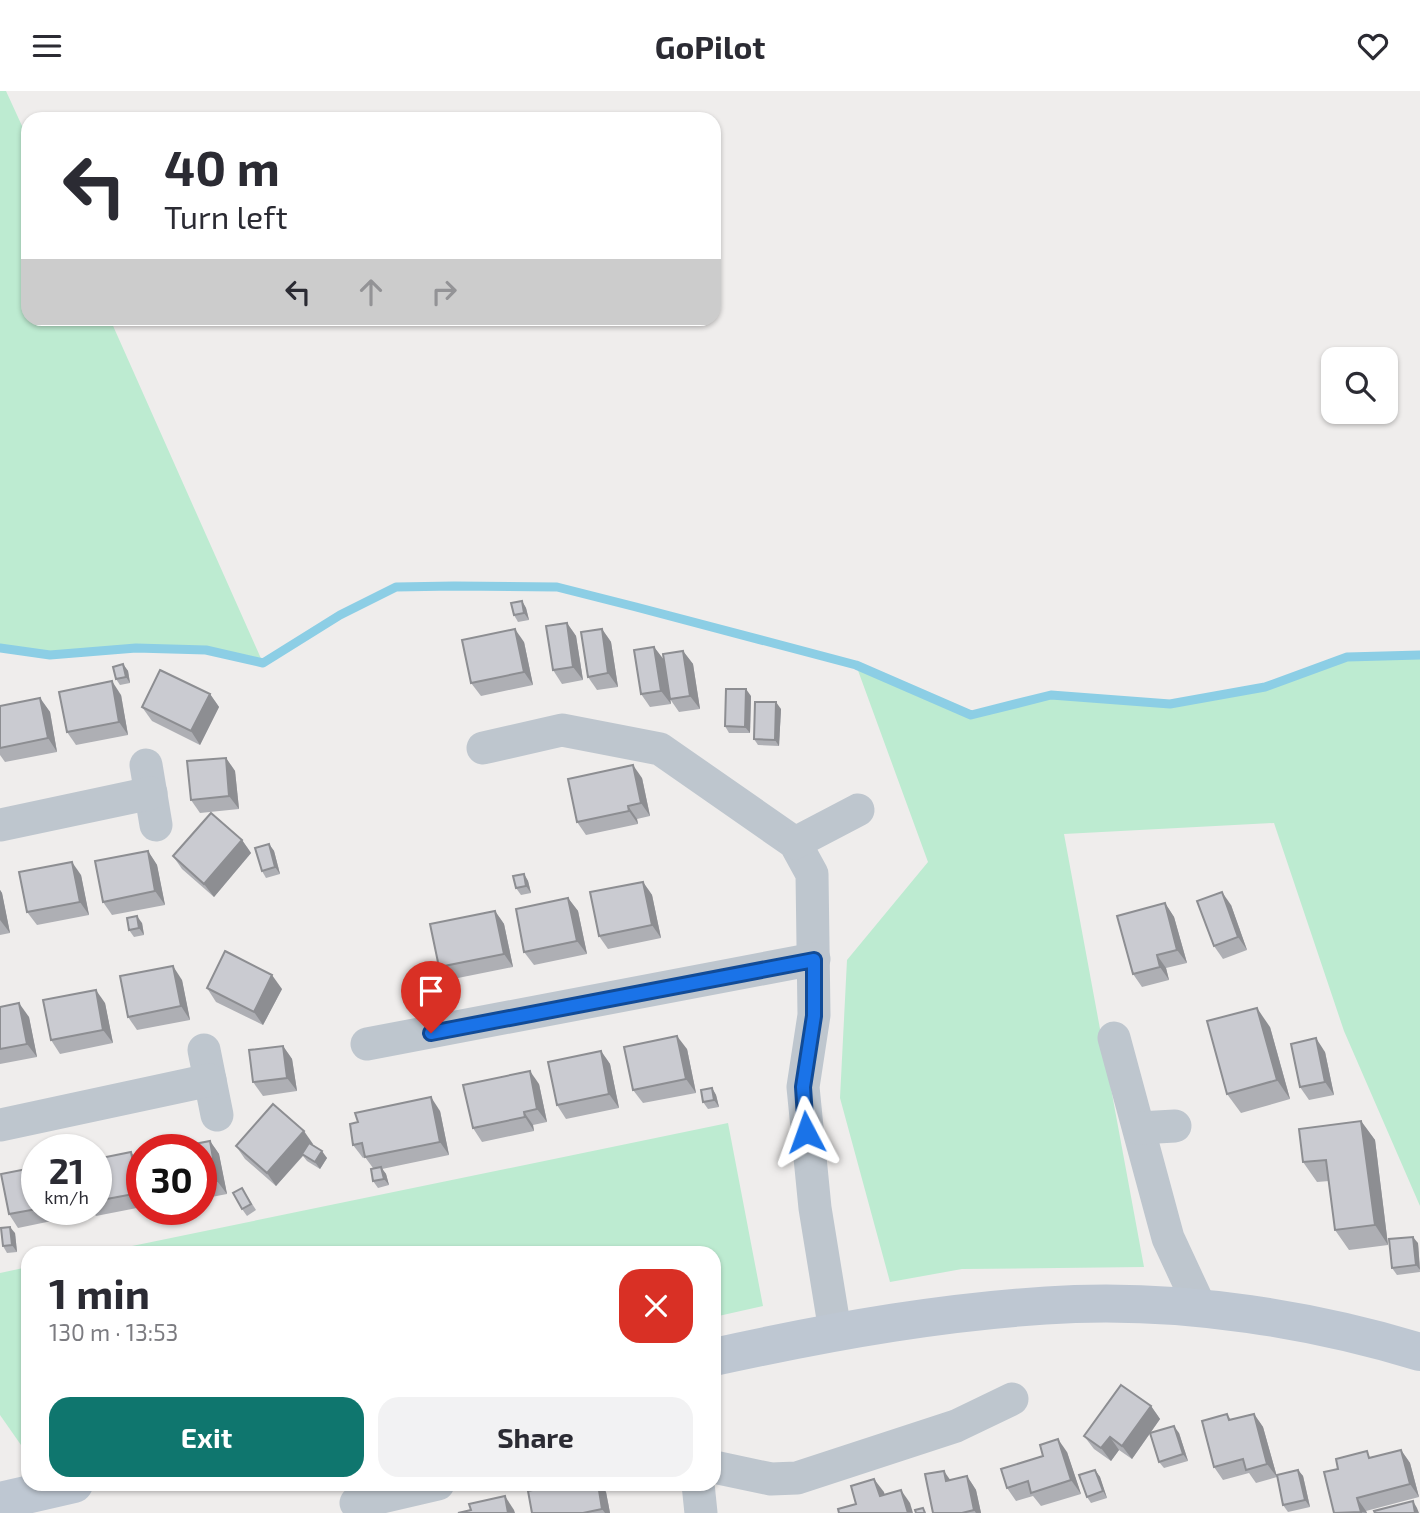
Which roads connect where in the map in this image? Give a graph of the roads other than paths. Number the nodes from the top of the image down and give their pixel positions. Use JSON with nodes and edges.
{"nodes":[{"id":1,"x":483,"y":748,"type":"dead end"},
{"id":2,"x":151,"y":794,"type":"dead end"},
{"id":3,"x":858,"y":810,"type":"dead end"},
{"id":4,"x":0,"y":825,"type":"edge"},
{"id":5,"x":795,"y":843,"type":"junction"},
{"id":6,"x":814,"y":960,"type":"junction"},
{"id":7,"x":1114,"y":1038,"type":"dead end"},
{"id":8,"x":367,"y":1044,"type":"dead end"},
{"id":9,"x":217,"y":1115,"type":"dead end"},
{"id":10,"x":0,"y":1125,"type":"edge"},
{"id":11,"x":1175,"y":1126,"type":"dead end"},
{"id":12,"x":1139,"y":1128,"type":"junction"},
{"id":13,"x":1202,"y":1309,"type":"junction"},
{"id":14,"x":835,"y":1331,"type":"junction"},
{"id":15,"x":1420,"y":1352,"type":"edge"},
{"id":16,"x":721,"y":1355,"type":"edge"},
{"id":17,"x":1012,"y":1399,"type":"dead end"},
{"id":18,"x":721,"y":1468,"type":"edge"},
{"id":19,"x":44,"y":1491,"type":"edge"},
{"id":20,"x":408,"y":1491,"type":"edge"},
{"id":21,"x":699,"y":1491,"type":"edge"},
{"id":22,"x":0,"y":1501,"type":"edge"},
{"id":23,"x":356,"y":1503,"type":"dead end"},
{"id":24,"x":701,"y":1513,"type":"edge"}],
"edges":[{"from":1,"to":5,"type":"street"},
{"from":2,"to":4,"type":"street"},
{"from":3,"to":5,"type":"street"},
{"from":5,"to":6,"type":"street"},
{"from":6,"to":8,"type":"street"},
{"from":6,"to":14,"type":"street"},
{"from":7,"to":12,"type":"street"},
{"from":9,"to":10,"type":"street"},
{"from":11,"to":12,"type":"street"},
{"from":12,"to":13,"type":"street"},
{"from":13,"to":14,"type":"street"},
{"from":13,"to":15,"type":"street"},
{"from":14,"to":16,"type":"street"},
{"from":17,"to":18,"type":"street"},
{"from":19,"to":22,"type":"street"},
{"from":20,"to":23,"type":"street"},
{"from":21,"to":24,"type":"street"}]}
